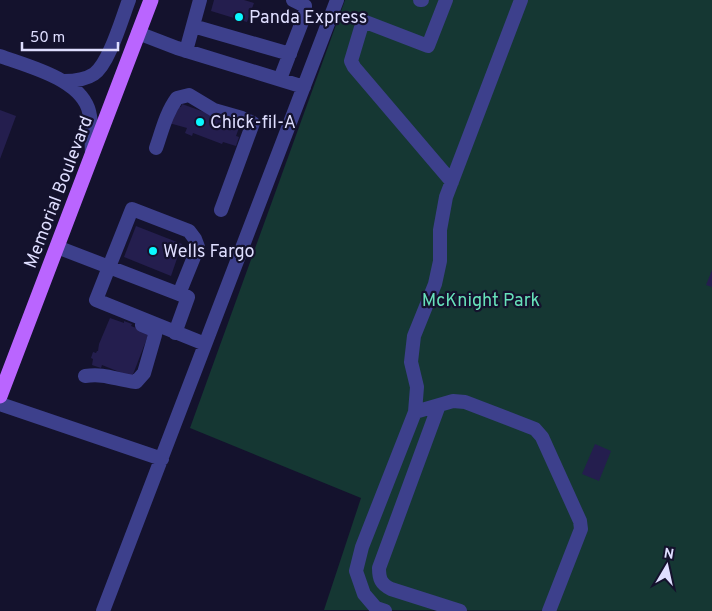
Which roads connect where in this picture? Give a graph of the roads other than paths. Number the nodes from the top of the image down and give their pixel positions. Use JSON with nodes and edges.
{"nodes":[{"id":1,"x":129,"y":0,"type":"edge"},
{"id":2,"x":151,"y":0,"type":"edge"},
{"id":3,"x":200,"y":0,"type":"edge"},
{"id":4,"x":293,"y":0,"type":"edge"},
{"id":5,"x":337,"y":0,"type":"edge"},
{"id":6,"x":446,"y":0,"type":"edge"},
{"id":7,"x":521,"y":0,"type":"edge"},
{"id":8,"x":193,"y":26,"type":"junction"},
{"id":9,"x":138,"y":33,"type":"junction"},
{"id":10,"x":186,"y":51,"type":"junction"},
{"id":11,"x":290,"y":54,"type":"junction"},
{"id":12,"x":0,"y":56,"type":"edge"},
{"id":13,"x":280,"y":80,"type":"junction"},
{"id":14,"x":64,"y":81,"type":"junction"},
{"id":15,"x":304,"y":87,"type":"junction"},
{"id":16,"x":156,"y":148,"type":"dead end"},
{"id":17,"x":92,"y":155,"type":"junction"},
{"id":18,"x":452,"y":182,"type":"junction"},
{"id":19,"x":221,"y":210,"type":"dead end"},
{"id":20,"x":57,"y":247,"type":"junction"},
{"id":21,"x":109,"y":267,"type":"junction"},
{"id":22,"x":176,"y":292,"type":"junction"},
{"id":23,"x":93,"y":306,"type":"dead end"},
{"id":24,"x":174,"y":333,"type":"junction"},
{"id":25,"x":205,"y":344,"type":"junction"},
{"id":26,"x":85,"y":376,"type":"dead end"},
{"id":27,"x":0,"y":396,"type":"edge"},
{"id":28,"x":0,"y":404,"type":"edge"},
{"id":29,"x":439,"y":404,"type":"junction"},
{"id":30,"x":415,"y":412,"type":"junction"},
{"id":31,"x":162,"y":459,"type":"junction"},
{"id":32,"x":102,"y":611,"type":"edge"},
{"id":33,"x":385,"y":611,"type":"edge"},
{"id":34,"x":460,"y":611,"type":"edge"},
{"id":35,"x":549,"y":611,"type":"edge"}],
"edges":[{"from":1,"to":14,"type":"lane"},
{"from":2,"to":9,"type":"main road","name":"Memorial Boulevard"},
{"from":3,"to":8,"type":"lane"},
{"from":4,"to":11,"type":"lane"},
{"from":5,"to":15,"type":"lane"},
{"from":6,"to":18,"type":"lane"},
{"from":7,"to":18,"type":"lane"},
{"from":8,"to":10,"type":"lane"},
{"from":8,"to":11,"type":"lane"},
{"from":9,"to":10,"type":"lane"},
{"from":9,"to":17,"type":"main road","name":"Memorial Boulevard"},
{"from":10,"to":13,"type":"lane"},
{"from":11,"to":13,"type":"lane"},
{"from":12,"to":14,"type":"lane"},
{"from":13,"to":15,"type":"lane"},
{"from":14,"to":17,"type":"lane"},
{"from":15,"to":25,"type":"lane"},
{"from":16,"to":19,"type":"lane"},
{"from":17,"to":20,"type":"main road","name":"Memorial Boulevard"},
{"from":18,"to":30,"type":"lane"},
{"from":20,"to":21,"type":"lane"},
{"from":20,"to":27,"type":"main road","name":"Memorial Boulevard"},
{"from":21,"to":22,"type":"lane"},
{"from":21,"to":22,"type":"lane"},
{"from":21,"to":24,"type":"lane"},
{"from":22,"to":24,"type":"lane"},
{"from":23,"to":26,"type":"lane"},
{"from":24,"to":25,"type":"lane"},
{"from":25,"to":31,"type":"lane"},
{"from":28,"to":31,"type":"lane"},
{"from":29,"to":30,"type":"lane"},
{"from":29,"to":34,"type":"lane"},
{"from":29,"to":35,"type":"lane"},
{"from":30,"to":33,"type":"lane"},
{"from":31,"to":32,"type":"lane"}]}
